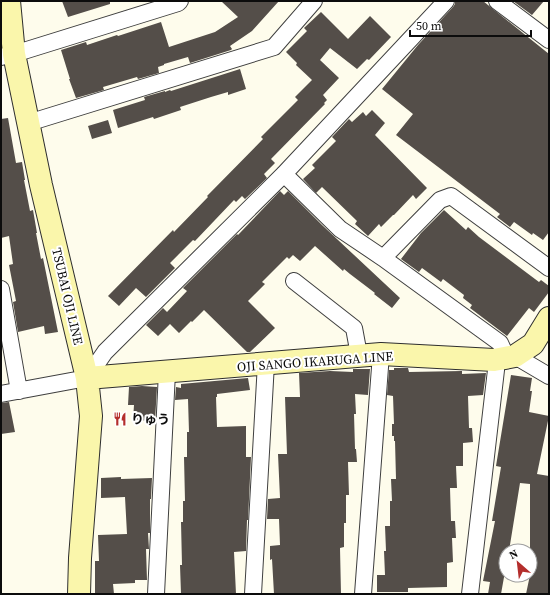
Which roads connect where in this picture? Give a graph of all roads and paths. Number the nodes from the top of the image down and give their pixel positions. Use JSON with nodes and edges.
{"nodes":[{"id":1,"x":9,"y":1,"type":"edge"},
{"id":2,"x":180,"y":1,"type":"edge"},
{"id":3,"x":314,"y":1,"type":"edge"},
{"id":4,"x":446,"y":1,"type":"edge"},
{"id":5,"x":496,"y":1,"type":"edge"},
{"id":6,"x":547,"y":35,"type":"edge"},
{"id":7,"x":7,"y":56,"type":"edge"},
{"id":8,"x":28,"y":123,"type":"junction"},
{"id":9,"x":284,"y":174,"type":"junction"},
{"id":10,"x":383,"y":258,"type":"junction"},
{"id":11,"x":549,"y":268,"type":"edge"},
{"id":12,"x":294,"y":281,"type":"dead end"},
{"id":13,"x":1,"y":289,"type":"edge"},
{"id":14,"x":549,"y":318,"type":"edge"},
{"id":15,"x":381,"y":354,"type":"junction"},
{"id":16,"x":359,"y":355,"type":"junction"},
{"id":17,"x":506,"y":358,"type":"junction"},
{"id":18,"x":266,"y":363,"type":"junction"},
{"id":19,"x":167,"y":372,"type":"junction"},
{"id":20,"x":549,"y":376,"type":"edge"},
{"id":21,"x":87,"y":378,"type":"junction"},
{"id":22,"x":20,"y":391,"type":"junction"},
{"id":23,"x":1,"y":394,"type":"edge"},
{"id":24,"x":79,"y":594,"type":"edge"},
{"id":25,"x":156,"y":594,"type":"edge"},
{"id":26,"x":253,"y":594,"type":"edge"},
{"id":27,"x":363,"y":594,"type":"edge"},
{"id":28,"x":470,"y":594,"type":"edge"}],
"edges":[{"from":1,"to":7,"type":"main road","name":"TSUBAI OJI LINE"},
{"from":2,"to":7,"type":"street"},
{"from":3,"to":8,"type":"street"},
{"from":4,"to":9,"type":"street"},
{"from":5,"to":6,"type":"street"},
{"from":7,"to":8,"type":"main road","name":"TSUBAI OJI LINE"},
{"from":8,"to":21,"type":"main road","name":"TSUBAI OJI LINE"},
{"from":9,"to":10,"type":"street"},
{"from":9,"to":21,"type":"street"},
{"from":10,"to":11,"type":"street"},
{"from":10,"to":17,"type":"street"},
{"from":12,"to":16,"type":"street"},
{"from":13,"to":22,"type":"street"},
{"from":14,"to":17,"type":"main road"},
{"from":15,"to":16,"type":"main road","name":"OJI SANGO IKARUGA LINE"},
{"from":15,"to":17,"type":"main road","name":"OJI SANGO IKARUGA LINE"},
{"from":15,"to":27,"type":"street"},
{"from":16,"to":18,"type":"main road","name":"OJI SANGO IKARUGA LINE"},
{"from":17,"to":20,"type":"street"},
{"from":17,"to":28,"type":"street"},
{"from":18,"to":19,"type":"main road","name":"OJI SANGO IKARUGA LINE"},
{"from":18,"to":26,"type":"street"},
{"from":19,"to":21,"type":"main road","name":"OJI SANGO IKARUGA LINE"},
{"from":19,"to":25,"type":"street"},
{"from":21,"to":22,"type":"street"},
{"from":21,"to":24,"type":"main road","name":"TSUBAI OJI LINE"},
{"from":22,"to":23,"type":"street"}]}
